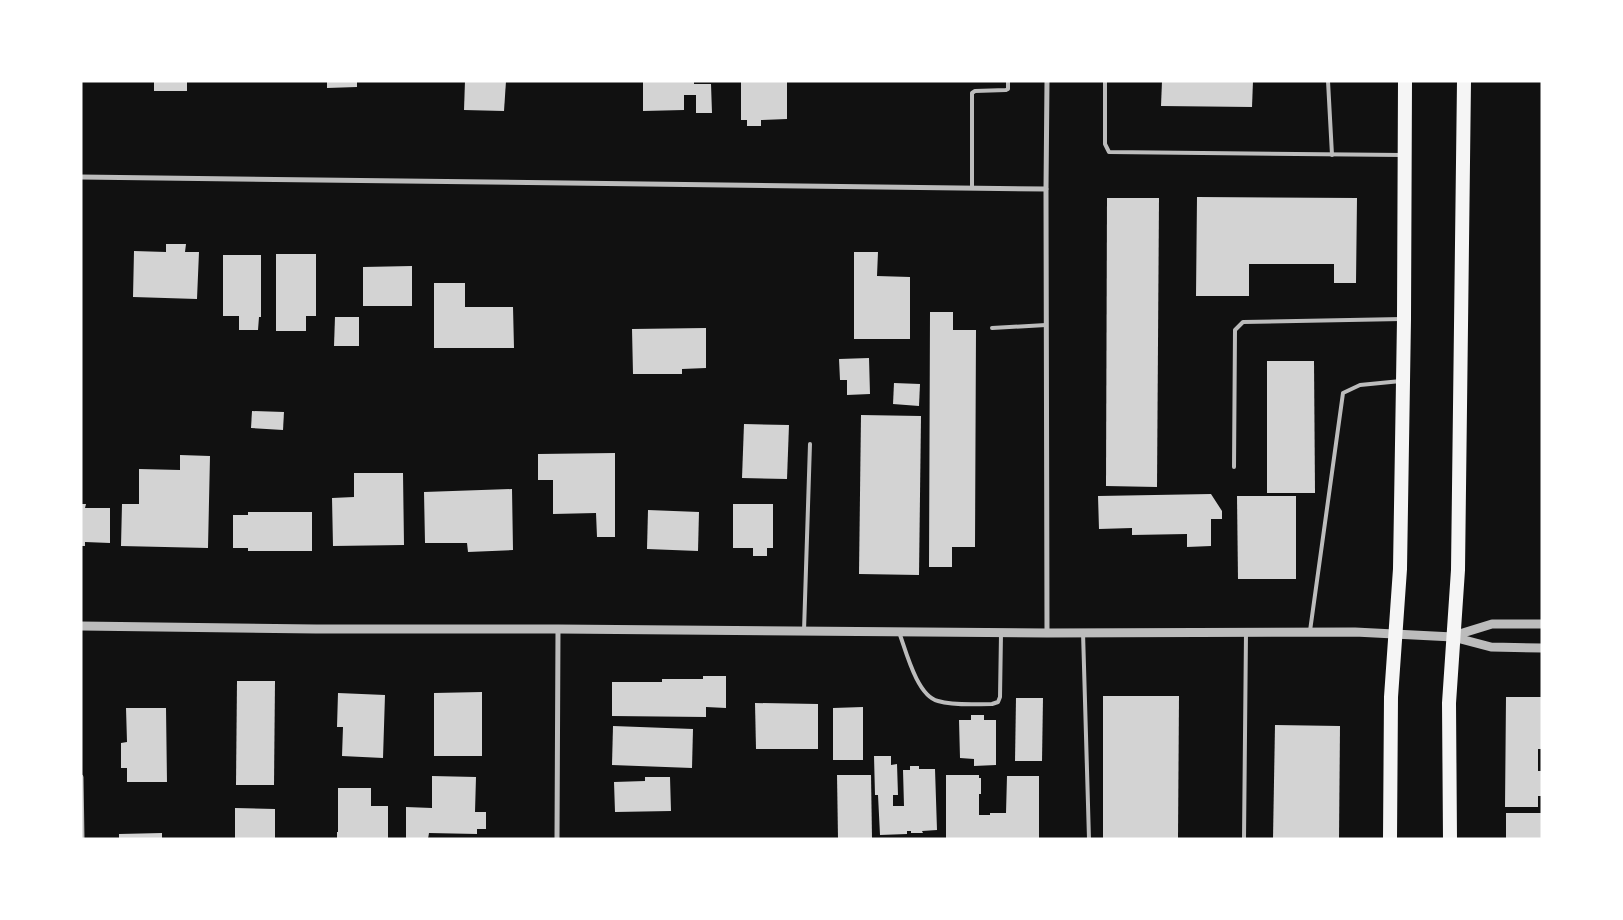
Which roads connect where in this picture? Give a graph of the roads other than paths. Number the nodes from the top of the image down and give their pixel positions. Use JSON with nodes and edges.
{"nodes":[{"id":1,"x":1008,"y":81,"type":"edge"},
{"id":2,"x":1047,"y":81,"type":"edge"},
{"id":3,"x":1105,"y":81,"type":"edge"},
{"id":4,"x":1328,"y":81,"type":"edge"},
{"id":5,"x":1406,"y":81,"type":"edge"},
{"id":6,"x":1464,"y":81,"type":"edge"},
{"id":7,"x":1332,"y":155,"type":"junction"},
{"id":8,"x":1405,"y":155,"type":"junction"},
{"id":9,"x":81,"y":177,"type":"edge"},
{"id":10,"x":972,"y":188,"type":"junction"},
{"id":11,"x":1046,"y":189,"type":"junction"},
{"id":12,"x":1404,"y":319,"type":"junction"},
{"id":13,"x":1046,"y":324,"type":"junction"},
{"id":14,"x":992,"y":328,"type":"dead end"},
{"id":15,"x":1403,"y":380,"type":"junction"},
{"id":16,"x":810,"y":444,"type":"dead end"},
{"id":17,"x":1234,"y":467,"type":"dead end"},
{"id":18,"x":1542,"y":624,"type":"edge"},
{"id":19,"x":81,"y":626,"type":"edge"},
{"id":20,"x":558,"y":629,"type":"junction"},
{"id":21,"x":804,"y":632,"type":"junction"},
{"id":22,"x":899,"y":632,"type":"junction"},
{"id":23,"x":1083,"y":632,"type":"junction"},
{"id":24,"x":1001,"y":633,"type":"junction"},
{"id":25,"x":1047,"y":633,"type":"junction"},
{"id":26,"x":1246,"y":633,"type":"junction"},
{"id":27,"x":1309,"y":633,"type":"junction"},
{"id":28,"x":1396,"y":634,"type":"junction"},
{"id":29,"x":1453,"y":636,"type":"junction"},
{"id":30,"x":1542,"y":648,"type":"edge"},
{"id":31,"x":81,"y":777,"type":"edge"},
{"id":32,"x":82,"y":839,"type":"edge"},
{"id":33,"x":557,"y":839,"type":"edge"},
{"id":34,"x":1088,"y":839,"type":"edge"},
{"id":35,"x":1244,"y":839,"type":"edge"},
{"id":36,"x":1390,"y":839,"type":"edge"},
{"id":37,"x":1450,"y":839,"type":"edge"}],
"edges":[{"from":1,"to":10,"type":"lane"},
{"from":2,"to":11,"type":"street"},
{"from":3,"to":7,"type":"lane"},
{"from":4,"to":7,"type":"lane"},
{"from":5,"to":8,"type":"highway"},
{"from":6,"to":29,"type":"highway"},
{"from":7,"to":8,"type":"lane"},
{"from":8,"to":12,"type":"highway"},
{"from":9,"to":10,"type":"street"},
{"from":10,"to":11,"type":"street"},
{"from":11,"to":13,"type":"street"},
{"from":12,"to":15,"type":"highway"},
{"from":12,"to":17,"type":"lane"},
{"from":13,"to":14,"type":"lane"},
{"from":13,"to":25,"type":"street"},
{"from":15,"to":27,"type":"lane"},
{"from":15,"to":28,"type":"highway"},
{"from":16,"to":21,"type":"lane"},
{"from":18,"to":29,"type":"street"},
{"from":19,"to":20,"type":"street"},
{"from":20,"to":21,"type":"street"},
{"from":20,"to":33,"type":"street"},
{"from":21,"to":22,"type":"street"},
{"from":22,"to":24,"type":"street"},
{"from":22,"to":24,"type":"lane"},
{"from":23,"to":25,"type":"street"},
{"from":23,"to":26,"type":"street"},
{"from":23,"to":34,"type":"lane"},
{"from":24,"to":25,"type":"street"},
{"from":26,"to":27,"type":"street"},
{"from":26,"to":35,"type":"lane"},
{"from":27,"to":28,"type":"street"},
{"from":28,"to":29,"type":"street"},
{"from":28,"to":36,"type":"highway"},
{"from":29,"to":30,"type":"street"},
{"from":29,"to":37,"type":"highway"},
{"from":31,"to":32,"type":"street"}]}
